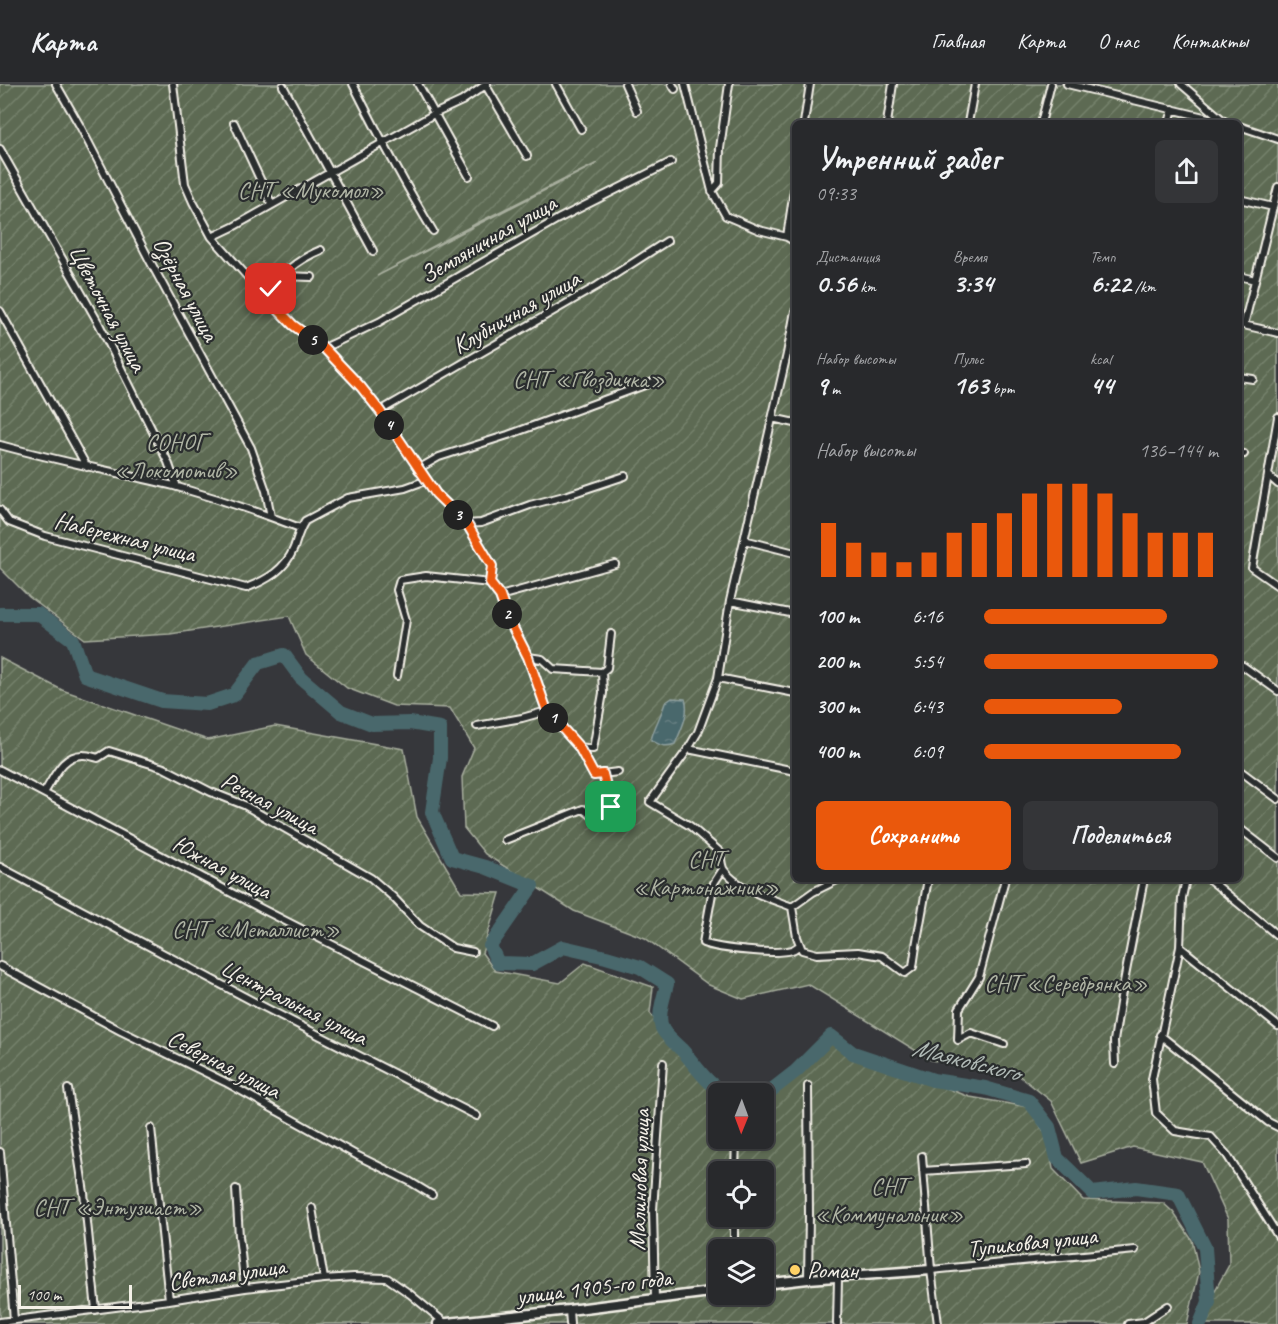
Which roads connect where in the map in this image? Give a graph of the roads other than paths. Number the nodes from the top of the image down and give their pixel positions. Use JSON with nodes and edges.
{"nodes":[{"id":1,"x":56,"y":84,"type":"edge"},
{"id":2,"x":173,"y":84,"type":"edge"},
{"id":3,"x":352,"y":84,"type":"edge"},
{"id":4,"x":418,"y":84,"type":"edge"},
{"id":5,"x":486,"y":84,"type":"edge"},
{"id":6,"x":556,"y":84,"type":"edge"},
{"id":7,"x":625,"y":84,"type":"edge"},
{"id":8,"x":685,"y":84,"type":"edge"},
{"id":9,"x":729,"y":84,"type":"edge"},
{"id":10,"x":810,"y":84,"type":"edge"},
{"id":11,"x":893,"y":84,"type":"edge"},
{"id":12,"x":975,"y":84,"type":"edge"},
{"id":13,"x":1051,"y":84,"type":"edge"},
{"id":14,"x":1067,"y":84,"type":"edge"},
{"id":15,"x":1181,"y":84,"type":"edge"},
{"id":16,"x":283,"y":86,"type":"dead end"},
{"id":17,"x":1173,"y":109,"type":"junction"},
{"id":18,"x":637,"y":111,"type":"dead end"},
{"id":19,"x":434,"y":114,"type":"junction"},
{"id":20,"x":804,"y":120,"type":"edge"},
{"id":21,"x":887,"y":120,"type":"edge"},
{"id":22,"x":969,"y":120,"type":"edge"},
{"id":23,"x":1042,"y":120,"type":"edge"},
{"id":24,"x":1170,"y":120,"type":"edge"},
{"id":25,"x":1219,"y":120,"type":"edge"},
{"id":26,"x":1225,"y":120,"type":"edge"},
{"id":27,"x":234,"y":123,"type":"dead end"},
{"id":28,"x":1242,"y":127,"type":"edge"},
{"id":29,"x":581,"y":129,"type":"dead end"},
{"id":30,"x":1278,"y":139,"type":"edge"},
{"id":31,"x":382,"y":143,"type":"junction"},
{"id":32,"x":0,"y":148,"type":"edge"},
{"id":33,"x":527,"y":156,"type":"dead end"},
{"id":34,"x":671,"y":162,"type":"dead end"},
{"id":35,"x":331,"y":172,"type":"junction"},
{"id":36,"x":469,"y":176,"type":"dead end"},
{"id":37,"x":1278,"y":186,"type":"edge"},
{"id":38,"x":712,"y":191,"type":"junction"},
{"id":39,"x":1242,"y":200,"type":"edge"},
{"id":40,"x":792,"y":204,"type":"edge"},
{"id":41,"x":272,"y":205,"type":"junction"},
{"id":42,"x":1274,"y":207,"type":"junction"},
{"id":43,"x":433,"y":231,"type":"dead end"},
{"id":44,"x":212,"y":237,"type":"junction"},
{"id":45,"x":787,"y":237,"type":"junction"},
{"id":46,"x":792,"y":240,"type":"edge"},
{"id":47,"x":667,"y":241,"type":"dead end"},
{"id":48,"x":321,"y":250,"type":"dead end"},
{"id":49,"x":373,"y":251,"type":"dead end"},
{"id":50,"x":282,"y":276,"type":"junction"},
{"id":51,"x":312,"y":277,"type":"dead end"},
{"id":52,"x":1242,"y":277,"type":"edge"},
{"id":53,"x":1255,"y":280,"type":"junction"},
{"id":54,"x":268,"y":299,"type":"junction"},
{"id":55,"x":0,"y":311,"type":"edge"},
{"id":56,"x":1242,"y":321,"type":"edge"},
{"id":57,"x":1242,"y":324,"type":"edge"},
{"id":58,"x":792,"y":327,"type":"edge"},
{"id":59,"x":1278,"y":333,"type":"edge"},
{"id":60,"x":324,"y":348,"type":"junction"},
{"id":61,"x":1242,"y":377,"type":"edge"},
{"id":62,"x":1253,"y":379,"type":"dead end"},
{"id":63,"x":653,"y":382,"type":"dead end"},
{"id":64,"x":380,"y":411,"type":"junction"},
{"id":65,"x":1278,"y":417,"type":"edge"},
{"id":66,"x":772,"y":418,"type":"junction"},
{"id":67,"x":792,"y":422,"type":"edge"},
{"id":68,"x":0,"y":445,"type":"edge"},
{"id":69,"x":87,"y":467,"type":"junction"},
{"id":70,"x":418,"y":469,"type":"junction"},
{"id":71,"x":626,"y":476,"type":"dead end"},
{"id":72,"x":1269,"y":476,"type":"junction"},
{"id":73,"x":427,"y":480,"type":"junction"},
{"id":74,"x":1278,"y":484,"type":"edge"},
{"id":75,"x":177,"y":487,"type":"junction"},
{"id":76,"x":0,"y":510,"type":"edge"},
{"id":77,"x":271,"y":517,"type":"junction"},
{"id":78,"x":467,"y":524,"type":"junction"},
{"id":79,"x":300,"y":528,"type":"junction"},
{"id":80,"x":744,"y":540,"type":"junction"},
{"id":81,"x":792,"y":552,"type":"edge"},
{"id":82,"x":615,"y":564,"type":"dead end"},
{"id":83,"x":490,"y":583,"type":"junction"},
{"id":84,"x":1278,"y":586,"type":"edge"},
{"id":85,"x":500,"y":596,"type":"junction"},
{"id":86,"x":730,"y":601,"type":"junction"},
{"id":87,"x":792,"y":613,"type":"edge"},
{"id":88,"x":611,"y":634,"type":"dead end"},
{"id":89,"x":528,"y":657,"type":"junction"},
{"id":90,"x":1244,"y":666,"type":"dead end"},
{"id":91,"x":602,"y":672,"type":"junction"},
{"id":92,"x":397,"y":676,"type":"dead end"},
{"id":93,"x":718,"y":678,"type":"junction"},
{"id":94,"x":1278,"y":691,"type":"edge"},
{"id":95,"x":792,"y":692,"type":"edge"},
{"id":96,"x":547,"y":711,"type":"junction"},
{"id":97,"x":477,"y":726,"type":"dead end"},
{"id":98,"x":579,"y":747,"type":"junction"},
{"id":99,"x":688,"y":749,"type":"junction"},
{"id":100,"x":0,"y":770,"type":"edge"},
{"id":101,"x":792,"y":770,"type":"edge"},
{"id":102,"x":618,"y":772,"type":"dead end"},
{"id":103,"x":1242,"y":772,"type":"edge"},
{"id":104,"x":603,"y":774,"type":"junction"},
{"id":105,"x":44,"y":793,"type":"junction"},
{"id":106,"x":1278,"y":799,"type":"edge"},
{"id":107,"x":1242,"y":830,"type":"edge"},
{"id":108,"x":505,"y":840,"type":"dead end"},
{"id":109,"x":1278,"y":858,"type":"edge"},
{"id":110,"x":0,"y":867,"type":"edge"},
{"id":111,"x":723,"y":869,"type":"junction"},
{"id":112,"x":833,"y":882,"type":"edge"},
{"id":113,"x":927,"y":882,"type":"edge"},
{"id":114,"x":1004,"y":882,"type":"edge"},
{"id":115,"x":1143,"y":882,"type":"edge"},
{"id":116,"x":1185,"y":882,"type":"edge"},
{"id":117,"x":1213,"y":882,"type":"edge"},
{"id":118,"x":792,"y":907,"type":"junction"},
{"id":119,"x":1278,"y":936,"type":"edge"},
{"id":120,"x":800,"y":945,"type":"junction"},
{"id":121,"x":1180,"y":947,"type":"junction"},
{"id":122,"x":473,"y":952,"type":"dead end"},
{"id":123,"x":0,"y":966,"type":"edge"},
{"id":124,"x":492,"y":1026,"type":"dead end"},
{"id":125,"x":1278,"y":1026,"type":"edge"},
{"id":126,"x":1160,"y":1035,"type":"junction"},
{"id":127,"x":1004,"y":1044,"type":"dead end"},
{"id":128,"x":663,"y":1063,"type":"dead end"},
{"id":129,"x":1115,"y":1064,"type":"dead end"},
{"id":130,"x":808,"y":1086,"type":"dead end"},
{"id":131,"x":68,"y":1089,"type":"dead end"},
{"id":132,"x":477,"y":1116,"type":"dead end"},
{"id":133,"x":1278,"y":1127,"type":"edge"},
{"id":134,"x":151,"y":1128,"type":"dead end"},
{"id":135,"x":0,"y":1152,"type":"edge"},
{"id":136,"x":922,"y":1156,"type":"dead end"},
{"id":137,"x":1026,"y":1164,"type":"dead end"},
{"id":138,"x":923,"y":1171,"type":"junction"},
{"id":139,"x":236,"y":1189,"type":"dead end"},
{"id":140,"x":432,"y":1195,"type":"dead end"},
{"id":141,"x":312,"y":1208,"type":"dead end"},
{"id":142,"x":1278,"y":1236,"type":"edge"},
{"id":143,"x":1135,"y":1250,"type":"dead end"},
{"id":144,"x":932,"y":1270,"type":"junction"},
{"id":145,"x":838,"y":1278,"type":"junction"},
{"id":146,"x":324,"y":1279,"type":"junction"},
{"id":147,"x":808,"y":1280,"type":"junction"},
{"id":148,"x":774,"y":1283,"type":"edge"},
{"id":149,"x":245,"y":1288,"type":"junction"},
{"id":150,"x":708,"y":1292,"type":"edge"},
{"id":151,"x":655,"y":1299,"type":"junction"},
{"id":152,"x":169,"y":1300,"type":"junction"},
{"id":153,"x":1168,"y":1306,"type":"dead end"},
{"id":154,"x":96,"y":1310,"type":"junction"},
{"id":155,"x":569,"y":1310,"type":"junction"},
{"id":156,"x":14,"y":1320,"type":"junction"},
{"id":157,"x":0,"y":1322,"type":"edge"},
{"id":158,"x":441,"y":1323,"type":"edge"},
{"id":159,"x":570,"y":1324,"type":"edge"},
{"id":160,"x":837,"y":1324,"type":"edge"},
{"id":161,"x":938,"y":1324,"type":"edge"},
{"id":162,"x":1128,"y":1324,"type":"edge"}],
"edges":[{"from":1,"to":77,"type":"street","name":"Озёрная улица"},
{"from":2,"to":44,"type":"street"},
{"from":3,"to":31,"type":"street"},
{"from":4,"to":19,"type":"street"},
{"from":5,"to":19,"type":"street"},
{"from":5,"to":33,"type":"street"},
{"from":6,"to":29,"type":"street"},
{"from":7,"to":18,"type":"street"},
{"from":8,"to":38,"type":"street"},
{"from":9,"to":38,"type":"street"},
{"from":10,"to":20,"type":"street"},
{"from":11,"to":21,"type":"street"},
{"from":12,"to":22,"type":"street"},
{"from":13,"to":23,"type":"street"},
{"from":14,"to":17,"type":"street"},
{"from":15,"to":26,"type":"street"},
{"from":16,"to":35,"type":"street"},
{"from":17,"to":24,"type":"street"},
{"from":17,"to":25,"type":"street"},
{"from":19,"to":31,"type":"street"},
{"from":19,"to":36,"type":"street"},
{"from":27,"to":41,"type":"street"},
{"from":28,"to":30,"type":"street"},
{"from":31,"to":35,"type":"street"},
{"from":31,"to":43,"type":"street"},
{"from":32,"to":75,"type":"street","name":"Цветочная улица"},
{"from":34,"to":60,"type":"street","name":"Земляничная улица"},
{"from":35,"to":41,"type":"street"},
{"from":35,"to":49,"type":"street"},
{"from":37,"to":42,"type":"street"},
{"from":38,"to":45,"type":"street"},
{"from":39,"to":42,"type":"street"},
{"from":40,"to":45,"type":"street"},
{"from":41,"to":44,"type":"street"},
{"from":42,"to":53,"type":"street"},
{"from":44,"to":54,"type":"street"},
{"from":45,"to":46,"type":"street"},
{"from":47,"to":64,"type":"street","name":"Клубничная улица"},
{"from":48,"to":50,"type":"street"},
{"from":50,"to":51,"type":"street"},
{"from":50,"to":54,"type":"street"},
{"from":52,"to":53,"type":"street"},
{"from":53,"to":56,"type":"street"},
{"from":54,"to":60,"type":"street"},
{"from":55,"to":69,"type":"street"},
{"from":57,"to":59,"type":"street"},
{"from":58,"to":66,"type":"street"},
{"from":60,"to":64,"type":"street"},
{"from":61,"to":62,"type":"street"},
{"from":63,"to":70,"type":"street"},
{"from":64,"to":70,"type":"street"},
{"from":65,"to":72,"type":"street"},
{"from":66,"to":67,"type":"street"},
{"from":66,"to":80,"type":"street"},
{"from":68,"to":69,"type":"street"},
{"from":69,"to":75,"type":"street"},
{"from":70,"to":73,"type":"street"},
{"from":71,"to":78,"type":"street"},
{"from":72,"to":74,"type":"street"},
{"from":72,"to":84,"type":"street"},
{"from":73,"to":78,"type":"street"},
{"from":73,"to":79,"type":"street"},
{"from":75,"to":77,"type":"street"},
{"from":76,"to":79,"type":"street","name":"Набережная улица"},
{"from":77,"to":79,"type":"street"},
{"from":78,"to":83,"type":"street"},
{"from":80,"to":81,"type":"street"},
{"from":80,"to":86,"type":"street"},
{"from":82,"to":85,"type":"street"},
{"from":83,"to":85,"type":"street"},
{"from":83,"to":92,"type":"street"},
{"from":85,"to":89,"type":"street"},
{"from":86,"to":87,"type":"street"},
{"from":86,"to":93,"type":"street"},
{"from":88,"to":91,"type":"street"},
{"from":89,"to":91,"type":"street"},
{"from":89,"to":96,"type":"street"},
{"from":90,"to":94,"type":"street"},
{"from":91,"to":98,"type":"street"},
{"from":93,"to":95,"type":"street"},
{"from":93,"to":99,"type":"street"},
{"from":96,"to":97,"type":"street"},
{"from":96,"to":98,"type":"street"},
{"from":98,"to":104,"type":"street"},
{"from":99,"to":101,"type":"street"},
{"from":99,"to":111,"type":"street"},
{"from":100,"to":105,"type":"street","name":"Южная улица"},
{"from":102,"to":104,"type":"street"},
{"from":103,"to":106,"type":"street"},
{"from":104,"to":108,"type":"street"},
{"from":105,"to":122,"type":"street","name":"Речная улица"},
{"from":105,"to":124,"type":"street","name":"Южная улица"},
{"from":107,"to":109,"type":"street"},
{"from":110,"to":132,"type":"street","name":"Центральная улица"},
{"from":111,"to":118,"type":"street"},
{"from":111,"to":120,"type":"street"},
{"from":112,"to":118,"type":"street"},
{"from":113,"to":120,"type":"street"},
{"from":114,"to":127,"type":"street"},
{"from":115,"to":129,"type":"street"},
{"from":116,"to":121,"type":"street"},
{"from":117,"to":119,"type":"street"},
{"from":118,"to":120,"type":"street"},
{"from":121,"to":125,"type":"street"},
{"from":121,"to":126,"type":"street"},
{"from":123,"to":140,"type":"street","name":"Северная улица"},
{"from":126,"to":133,"type":"street"},
{"from":126,"to":142,"type":"street"},
{"from":128,"to":151,"type":"street","name":"Малиновая улица"},
{"from":130,"to":147,"type":"street"},
{"from":131,"to":154,"type":"street"},
{"from":134,"to":152,"type":"street"},
{"from":135,"to":156,"type":"street"},
{"from":136,"to":138,"type":"street"},
{"from":137,"to":138,"type":"street"},
{"from":138,"to":144,"type":"street"},
{"from":139,"to":149,"type":"street"},
{"from":141,"to":146,"type":"street"},
{"from":143,"to":144,"type":"street","name":"Тупиковая улица"},
{"from":144,"to":145,"type":"street"},
{"from":144,"to":161,"type":"street"},
{"from":145,"to":147,"type":"street"},
{"from":145,"to":160,"type":"street"},
{"from":146,"to":149,"type":"street","name":"Светлая улица"},
{"from":146,"to":158,"type":"street","name":"Светлая улица"},
{"from":147,"to":148,"type":"street"},
{"from":149,"to":152,"type":"street","name":"Светлая улица"},
{"from":150,"to":151,"type":"street","name":"улица 1905-го года"},
{"from":151,"to":155,"type":"street","name":"улица 1905-го года"},
{"from":152,"to":154,"type":"street","name":"Светлая улица"},
{"from":153,"to":162,"type":"street"},
{"from":154,"to":156,"type":"street","name":"Светлая улица"},
{"from":155,"to":158,"type":"street","name":"улица 1905-го года"},
{"from":155,"to":159,"type":"street"},
{"from":156,"to":157,"type":"street","name":"Светлая улица"}]}
